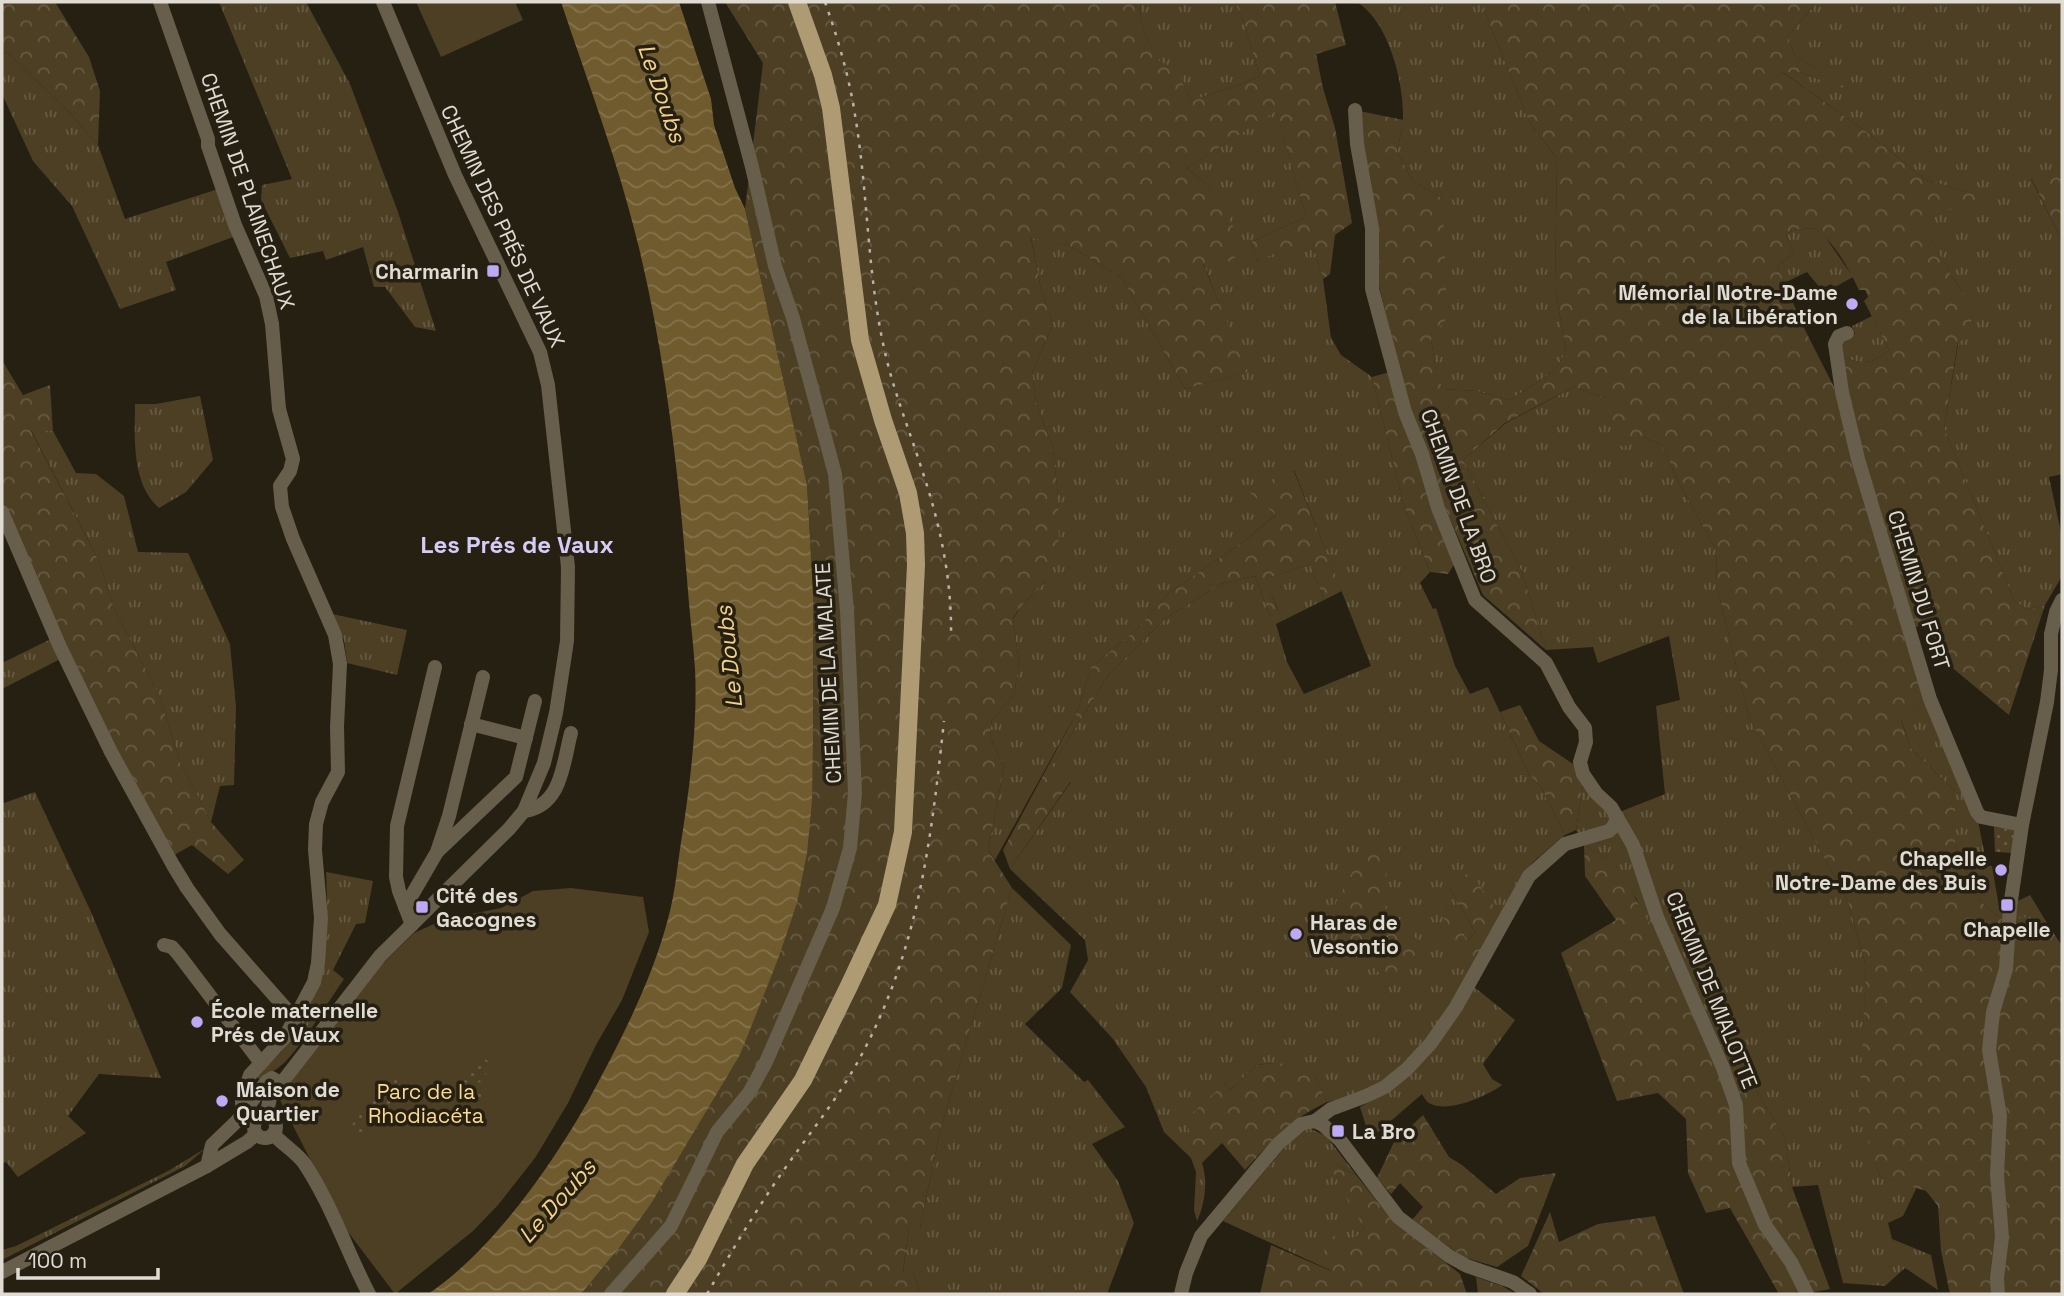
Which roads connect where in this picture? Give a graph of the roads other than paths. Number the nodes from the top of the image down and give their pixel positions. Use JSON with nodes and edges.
{"nodes":[{"id":1,"x":160,"y":2,"type":"edge"},
{"id":2,"x":383,"y":2,"type":"edge"},
{"id":3,"x":708,"y":2,"type":"edge"},
{"id":4,"x":797,"y":2,"type":"edge"},
{"id":5,"x":1355,"y":110,"type":"dead end"},
{"id":6,"x":1847,"y":333,"type":"dead end"},
{"id":7,"x":2,"y":512,"type":"edge"},
{"id":8,"x":2062,"y":600,"type":"edge"},
{"id":9,"x":435,"y":667,"type":"dead end"},
{"id":10,"x":483,"y":677,"type":"dead end"},
{"id":11,"x":535,"y":701,"type":"dead end"},
{"id":12,"x":471,"y":724,"type":"junction"},
{"id":13,"x":570,"y":733,"type":"dead end"},
{"id":14,"x":526,"y":738,"type":"junction"},
{"id":15,"x":524,"y":811,"type":"junction"},
{"id":16,"x":1617,"y":817,"type":"junction"},
{"id":17,"x":2022,"y":825,"type":"junction"},
{"id":18,"x":437,"y":852,"type":"junction"},
{"id":19,"x":405,"y":907,"type":"junction"},
{"id":20,"x":412,"y":925,"type":"junction"},
{"id":21,"x":163,"y":945,"type":"dead end"},
{"id":22,"x":295,"y":1019,"type":"junction"},
{"id":23,"x":261,"y":1063,"type":"junction"},
{"id":24,"x":281,"y":1083,"type":"junction"},
{"id":25,"x":246,"y":1105,"type":"junction"},
{"id":26,"x":266,"y":1116,"type":"junction"},
{"id":27,"x":1315,"y":1121,"type":"junction"},
{"id":28,"x":256,"y":1134,"type":"junction"},
{"id":29,"x":273,"y":1134,"type":"junction"},
{"id":30,"x":207,"y":1166,"type":"junction"},
{"id":31,"x":2,"y":1272,"type":"edge"},
{"id":32,"x":369,"y":1294,"type":"edge"},
{"id":33,"x":611,"y":1294,"type":"edge"},
{"id":34,"x":675,"y":1294,"type":"edge"},
{"id":35,"x":1181,"y":1294,"type":"edge"},
{"id":36,"x":1530,"y":1294,"type":"edge"},
{"id":37,"x":1807,"y":1294,"type":"edge"},
{"id":38,"x":1998,"y":1294,"type":"edge"}],
"edges":[{"from":1,"to":22,"type":"street","name":"CHEMIN DE PLAINECHAUX"},
{"from":2,"to":15,"type":"street","name":"CHEMIN DES PRÉS DE VAUX"},
{"from":3,"to":33,"type":"street","name":"CHEMIN DE LA MALATE"},
{"from":4,"to":34,"type":"main road"},
{"from":5,"to":16,"type":"street","name":"CHEMIN DE LA BRO"},
{"from":6,"to":17,"type":"street","name":"CHEMIN DU FORT"},
{"from":7,"to":22,"type":"street"},
{"from":8,"to":17,"type":"street"},
{"from":9,"to":19,"type":"street"},
{"from":10,"to":12,"type":"street"},
{"from":11,"to":14,"type":"street"},
{"from":12,"to":14,"type":"street"},
{"from":12,"to":18,"type":"street"},
{"from":13,"to":15,"type":"street"},
{"from":14,"to":18,"type":"street"},
{"from":15,"to":20,"type":"street","name":"CHEMIN DES PRÉS DE VAUX"},
{"from":16,"to":27,"type":"street"},
{"from":16,"to":37,"type":"street","name":"CHEMIN DE MIALOTTE"},
{"from":17,"to":38,"type":"street"},
{"from":18,"to":19,"type":"street"},
{"from":19,"to":20,"type":"street"},
{"from":20,"to":24,"type":"street","name":"CHEMIN DES PRÉS DE VAUX"},
{"from":21,"to":23,"type":"street"},
{"from":22,"to":23,"type":"street","name":"CHEMIN DE PLAINECHAUX"},
{"from":23,"to":25,"type":"street","name":"CHEMIN DE PLAINECHAUX"},
{"from":24,"to":25,"type":"street"},
{"from":24,"to":26,"type":"street"},
{"from":25,"to":30,"type":"street"},
{"from":26,"to":28,"type":"street"},
{"from":26,"to":29,"type":"street"},
{"from":27,"to":35,"type":"street"},
{"from":27,"to":36,"type":"street"},
{"from":28,"to":29,"type":"street"},
{"from":28,"to":30,"type":"street"},
{"from":29,"to":32,"type":"street"},
{"from":30,"to":31,"type":"street"}]}
